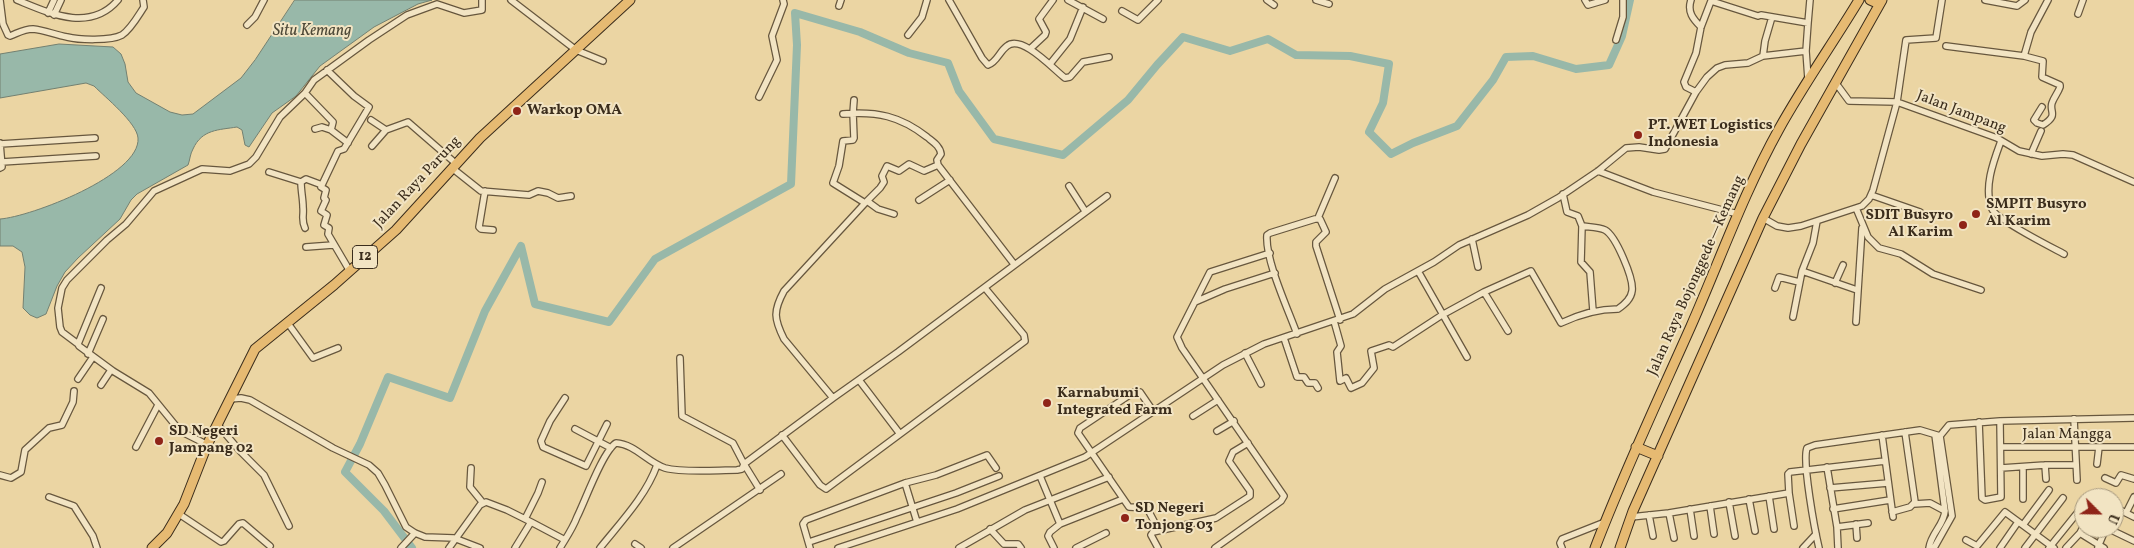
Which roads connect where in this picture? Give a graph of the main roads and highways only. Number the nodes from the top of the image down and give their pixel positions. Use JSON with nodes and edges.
{"nodes":[{"id":1,"x":624,"y":0,"type":"edge"},
{"id":2,"x":630,"y":0,"type":"edge"},
{"id":3,"x":1859,"y":0,"type":"edge"},
{"id":4,"x":1870,"y":0,"type":"edge"},
{"id":5,"x":1881,"y":2,"type":"edge"},
{"id":6,"x":575,"y":49,"type":"junction"},
{"id":7,"x":452,"y":165,"type":"junction"},
{"id":8,"x":1636,"y":447,"type":"junction"},
{"id":9,"x":1658,"y":456,"type":"junction"},
{"id":10,"x":148,"y":548,"type":"edge"},
{"id":11,"x":152,"y":548,"type":"edge"},
{"id":12,"x":1595,"y":548,"type":"edge"},
{"id":13,"x":1620,"y":548,"type":"edge"}],
"edges":[{"from":1,"to":6,"type":"highway","name":"Jalan Raya Parung","number":"12"},
{"from":2,"to":6,"type":"highway","name":"Jalan Raya Parung","number":"12"},
{"from":3,"to":8,"type":"highway","name":"Jalan Raya Bojonggede—Kemang"},
{"from":4,"to":5,"type":"highway"},
{"from":5,"to":9,"type":"highway"},
{"from":6,"to":7,"type":"highway","name":"Jalan Raya Parung","number":"12"},
{"from":7,"to":10,"type":"highway","name":"Jalan Raya Parung","number":"12"},
{"from":7,"to":11,"type":"highway","name":"Jalan Raya Parung","number":"12"},
{"from":8,"to":9,"type":"highway"},
{"from":8,"to":12,"type":"highway","name":"Jalan Raya Bojonggede—Kemang"},
{"from":9,"to":13,"type":"highway"}]}
